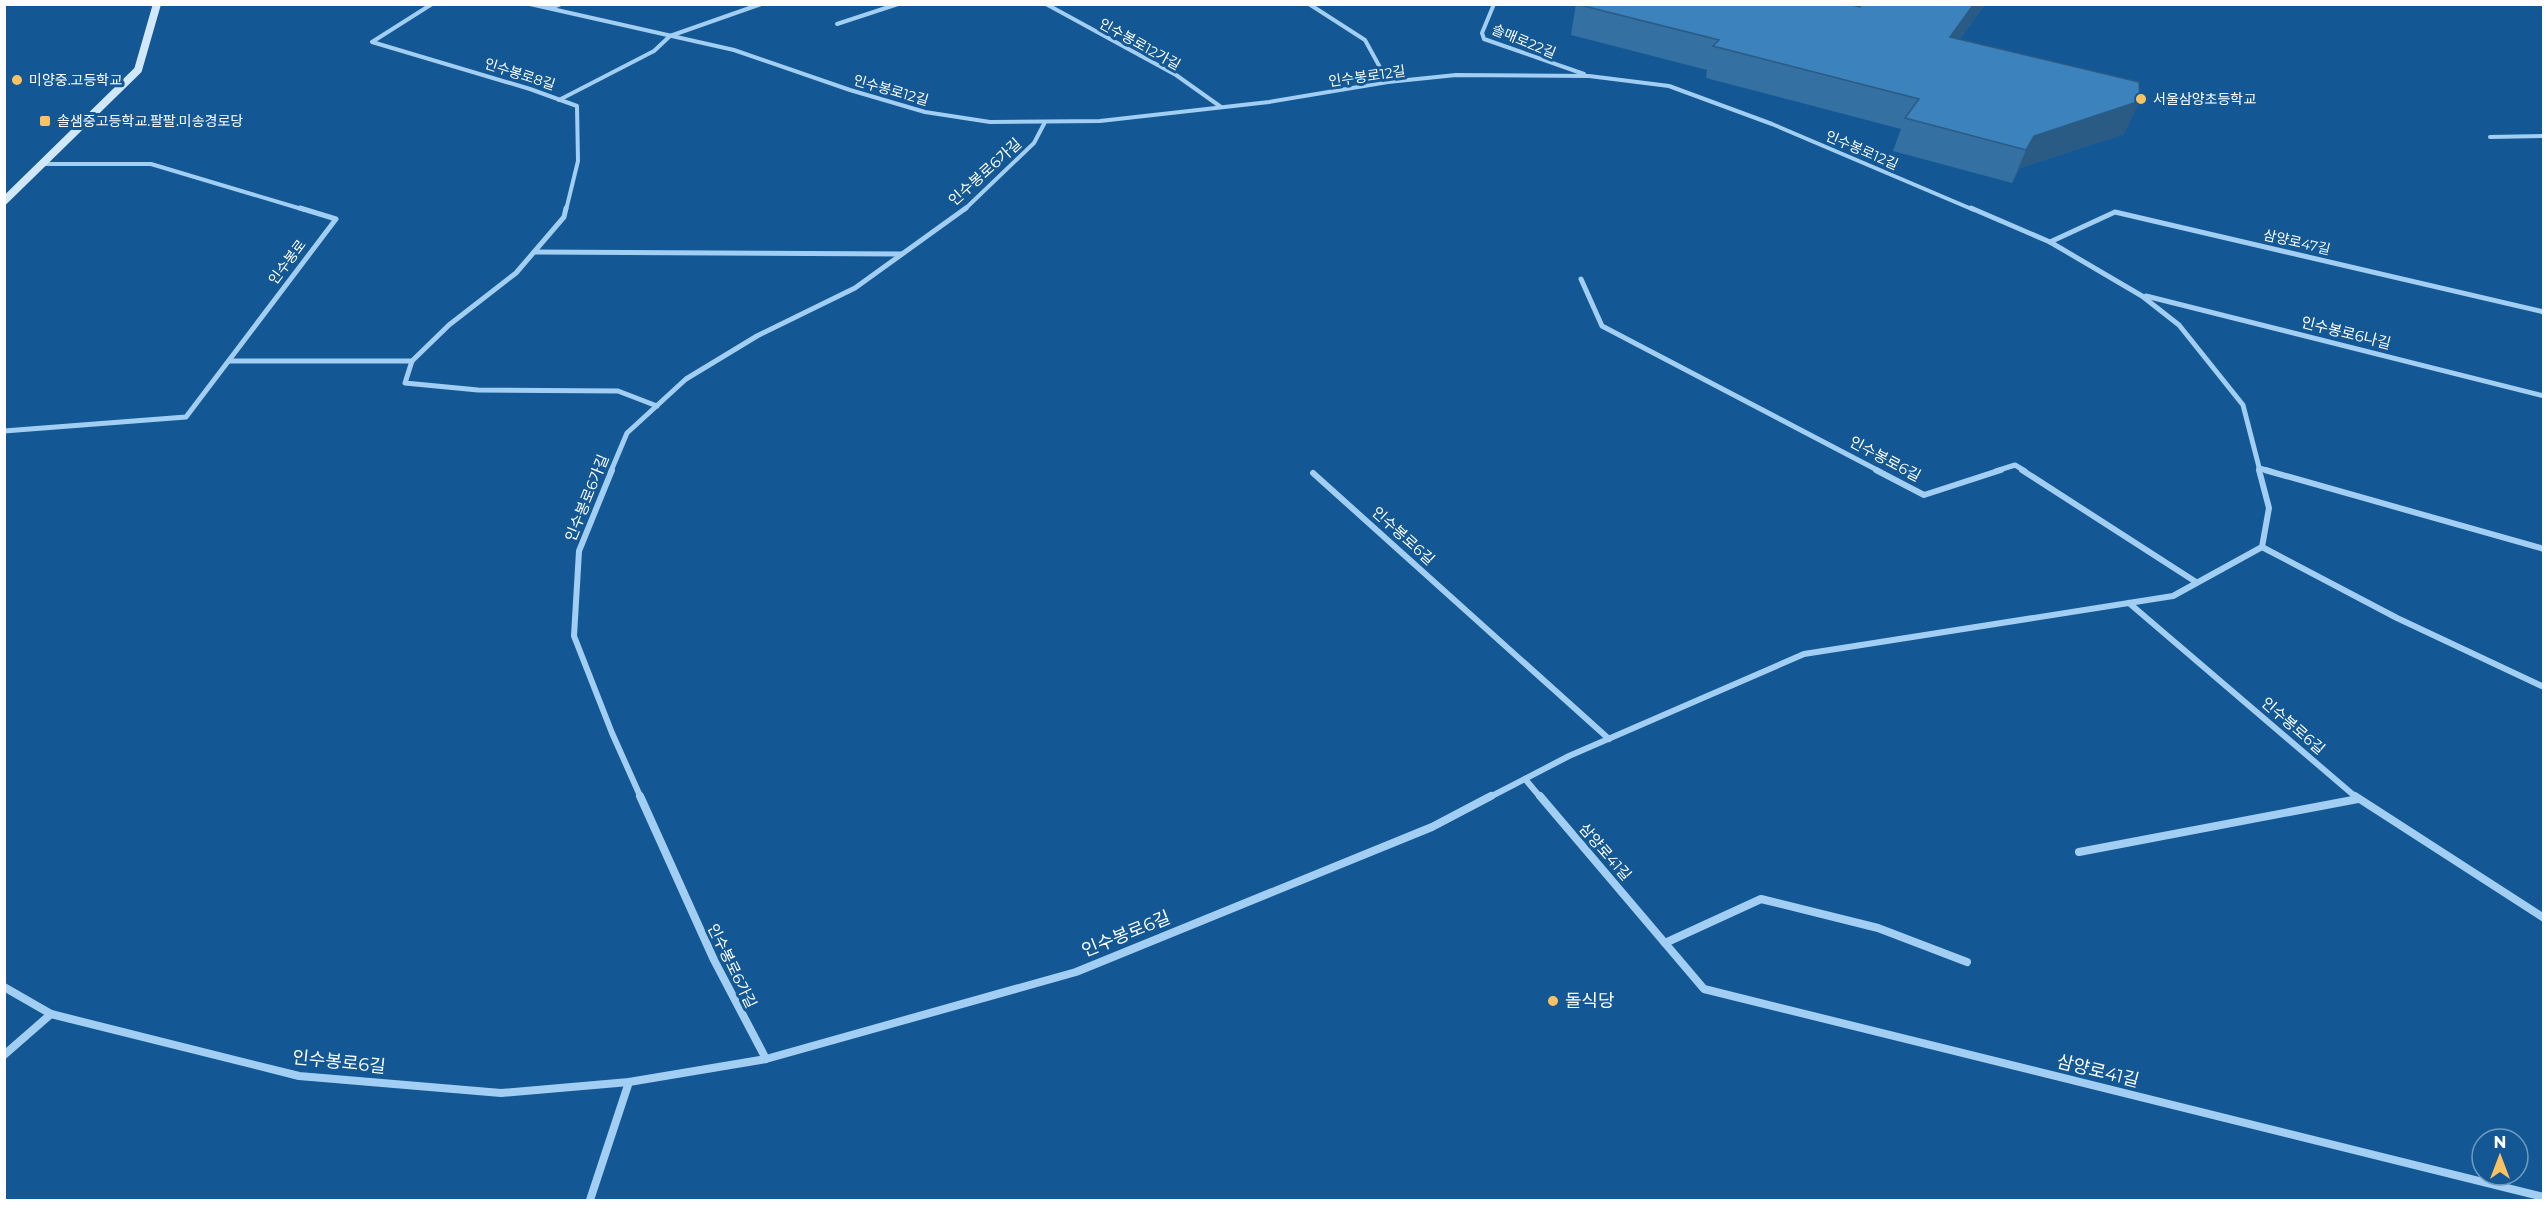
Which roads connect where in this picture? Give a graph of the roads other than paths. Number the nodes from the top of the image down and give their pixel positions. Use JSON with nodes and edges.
{"nodes":[{"id":1,"x":157,"y":4,"type":"edge"},
{"id":2,"x":432,"y":4,"type":"edge"},
{"id":3,"x":530,"y":4,"type":"edge"},
{"id":4,"x":561,"y":4,"type":"edge"},
{"id":5,"x":761,"y":4,"type":"edge"},
{"id":6,"x":898,"y":4,"type":"edge"},
{"id":7,"x":1046,"y":4,"type":"edge"},
{"id":8,"x":1309,"y":4,"type":"edge"},
{"id":9,"x":1494,"y":4,"type":"edge"},
{"id":10,"x":549,"y":9,"type":"junction"},
{"id":11,"x":837,"y":24,"type":"dead end"},
{"id":12,"x":670,"y":36,"type":"junction"},
{"id":13,"x":1589,"y":76,"type":"junction"},
{"id":14,"x":1388,"y":82,"type":"junction"},
{"id":15,"x":559,"y":100,"type":"junction"},
{"id":16,"x":1221,"y":107,"type":"junction"},
{"id":17,"x":1046,"y":122,"type":"junction"},
{"id":18,"x":2544,"y":136,"type":"edge"},
{"id":19,"x":2490,"y":137,"type":"dead end"},
{"id":20,"x":42,"y":164,"type":"junction"},
{"id":21,"x":4,"y":201,"type":"edge"},
{"id":22,"x":2050,"y":242,"type":"junction"},
{"id":23,"x":534,"y":252,"type":"junction"},
{"id":24,"x":902,"y":254,"type":"junction"},
{"id":25,"x":1581,"y":279,"type":"dead end"},
{"id":26,"x":2142,"y":296,"type":"junction"},
{"id":27,"x":2544,"y":312,"type":"edge"},
{"id":28,"x":229,"y":361,"type":"junction"},
{"id":29,"x":412,"y":361,"type":"junction"},
{"id":30,"x":2544,"y":396,"type":"edge"},
{"id":31,"x":657,"y":406,"type":"junction"},
{"id":32,"x":4,"y":431,"type":"edge"},
{"id":33,"x":2259,"y":468,"type":"junction"},
{"id":34,"x":1313,"y":472,"type":"dead end"},
{"id":35,"x":2262,"y":547,"type":"junction"},
{"id":36,"x":2544,"y":549,"type":"edge"},
{"id":37,"x":2196,"y":582,"type":"junction"},
{"id":38,"x":2129,"y":603,"type":"junction"},
{"id":39,"x":2544,"y":687,"type":"edge"},
{"id":40,"x":1609,"y":739,"type":"junction"},
{"id":41,"x":1525,"y":779,"type":"junction"},
{"id":42,"x":2358,"y":800,"type":"junction"},
{"id":43,"x":2079,"y":852,"type":"dead end"},
{"id":44,"x":2544,"y":918,"type":"edge"},
{"id":45,"x":1665,"y":943,"type":"junction"},
{"id":46,"x":1967,"y":962,"type":"dead end"},
{"id":47,"x":4,"y":987,"type":"edge"},
{"id":48,"x":51,"y":1014,"type":"junction"},
{"id":49,"x":4,"y":1055,"type":"edge"},
{"id":50,"x":766,"y":1059,"type":"junction"},
{"id":51,"x":629,"y":1082,"type":"junction"},
{"id":52,"x":2544,"y":1197,"type":"edge"},
{"id":53,"x":591,"y":1200,"type":"edge"}],
"edges":[{"from":1,"to":20,"type":"main road"},
{"from":2,"to":15,"type":"street","name":"인수봉로8길"},
{"from":3,"to":10,"type":"street","name":"인수봉로12길"},
{"from":4,"to":10,"type":"street"},
{"from":5,"to":12,"type":"street"},
{"from":6,"to":11,"type":"street"},
{"from":7,"to":16,"type":"street","name":"인수봉로12가길"},
{"from":8,"to":14,"type":"street"},
{"from":9,"to":13,"type":"street","name":"솔매로22길"},
{"from":10,"to":12,"type":"street","name":"인수봉로12길"},
{"from":12,"to":15,"type":"street"},
{"from":12,"to":17,"type":"street","name":"인수봉로12길"},
{"from":13,"to":14,"type":"street","name":"인수봉로12길"},
{"from":13,"to":22,"type":"street","name":"인수봉로12길"},
{"from":14,"to":16,"type":"street","name":"인수봉로12길"},
{"from":15,"to":23,"type":"street","name":"인수봉로8길"},
{"from":16,"to":17,"type":"street","name":"인수봉로12길"},
{"from":17,"to":24,"type":"street","name":"인수봉로6가길"},
{"from":18,"to":19,"type":"street"},
{"from":20,"to":21,"type":"main road"},
{"from":20,"to":28,"type":"street","name":"인수봉로"},
{"from":22,"to":26,"type":"street"},
{"from":22,"to":27,"type":"street","name":"삼양로47길"},
{"from":23,"to":24,"type":"street"},
{"from":23,"to":29,"type":"street","name":"인수봉로8길"},
{"from":24,"to":31,"type":"street","name":"인수봉로6가길"},
{"from":25,"to":37,"type":"street","name":"인수봉로6길"},
{"from":26,"to":30,"type":"street","name":"인수봉로6나길"},
{"from":26,"to":33,"type":"street"},
{"from":28,"to":29,"type":"street"},
{"from":28,"to":32,"type":"street","name":"인수봉로"},
{"from":29,"to":31,"type":"street"},
{"from":31,"to":50,"type":"street","name":"인수봉로6가길"},
{"from":33,"to":35,"type":"street"},
{"from":33,"to":36,"type":"street"},
{"from":34,"to":40,"type":"street","name":"인수봉로6길"},
{"from":35,"to":37,"type":"street","name":"인수봉로6길"},
{"from":35,"to":39,"type":"street"},
{"from":37,"to":38,"type":"street","name":"인수봉로6길"},
{"from":38,"to":40,"type":"street","name":"인수봉로6길"},
{"from":38,"to":42,"type":"street","name":"인수봉로6길"},
{"from":40,"to":41,"type":"street","name":"인수봉로6길"},
{"from":41,"to":45,"type":"street","name":"삼양로41길"},
{"from":41,"to":50,"type":"street","name":"인수봉로6길"},
{"from":42,"to":43,"type":"street"},
{"from":42,"to":44,"type":"street","name":"인수봉로6길"},
{"from":45,"to":46,"type":"street"},
{"from":45,"to":52,"type":"street","name":"삼양로41길"},
{"from":47,"to":48,"type":"street","name":"인수봉로6길"},
{"from":48,"to":49,"type":"street"},
{"from":48,"to":51,"type":"street","name":"인수봉로6길"},
{"from":50,"to":51,"type":"street","name":"인수봉로6길"},
{"from":51,"to":53,"type":"street"}]}
